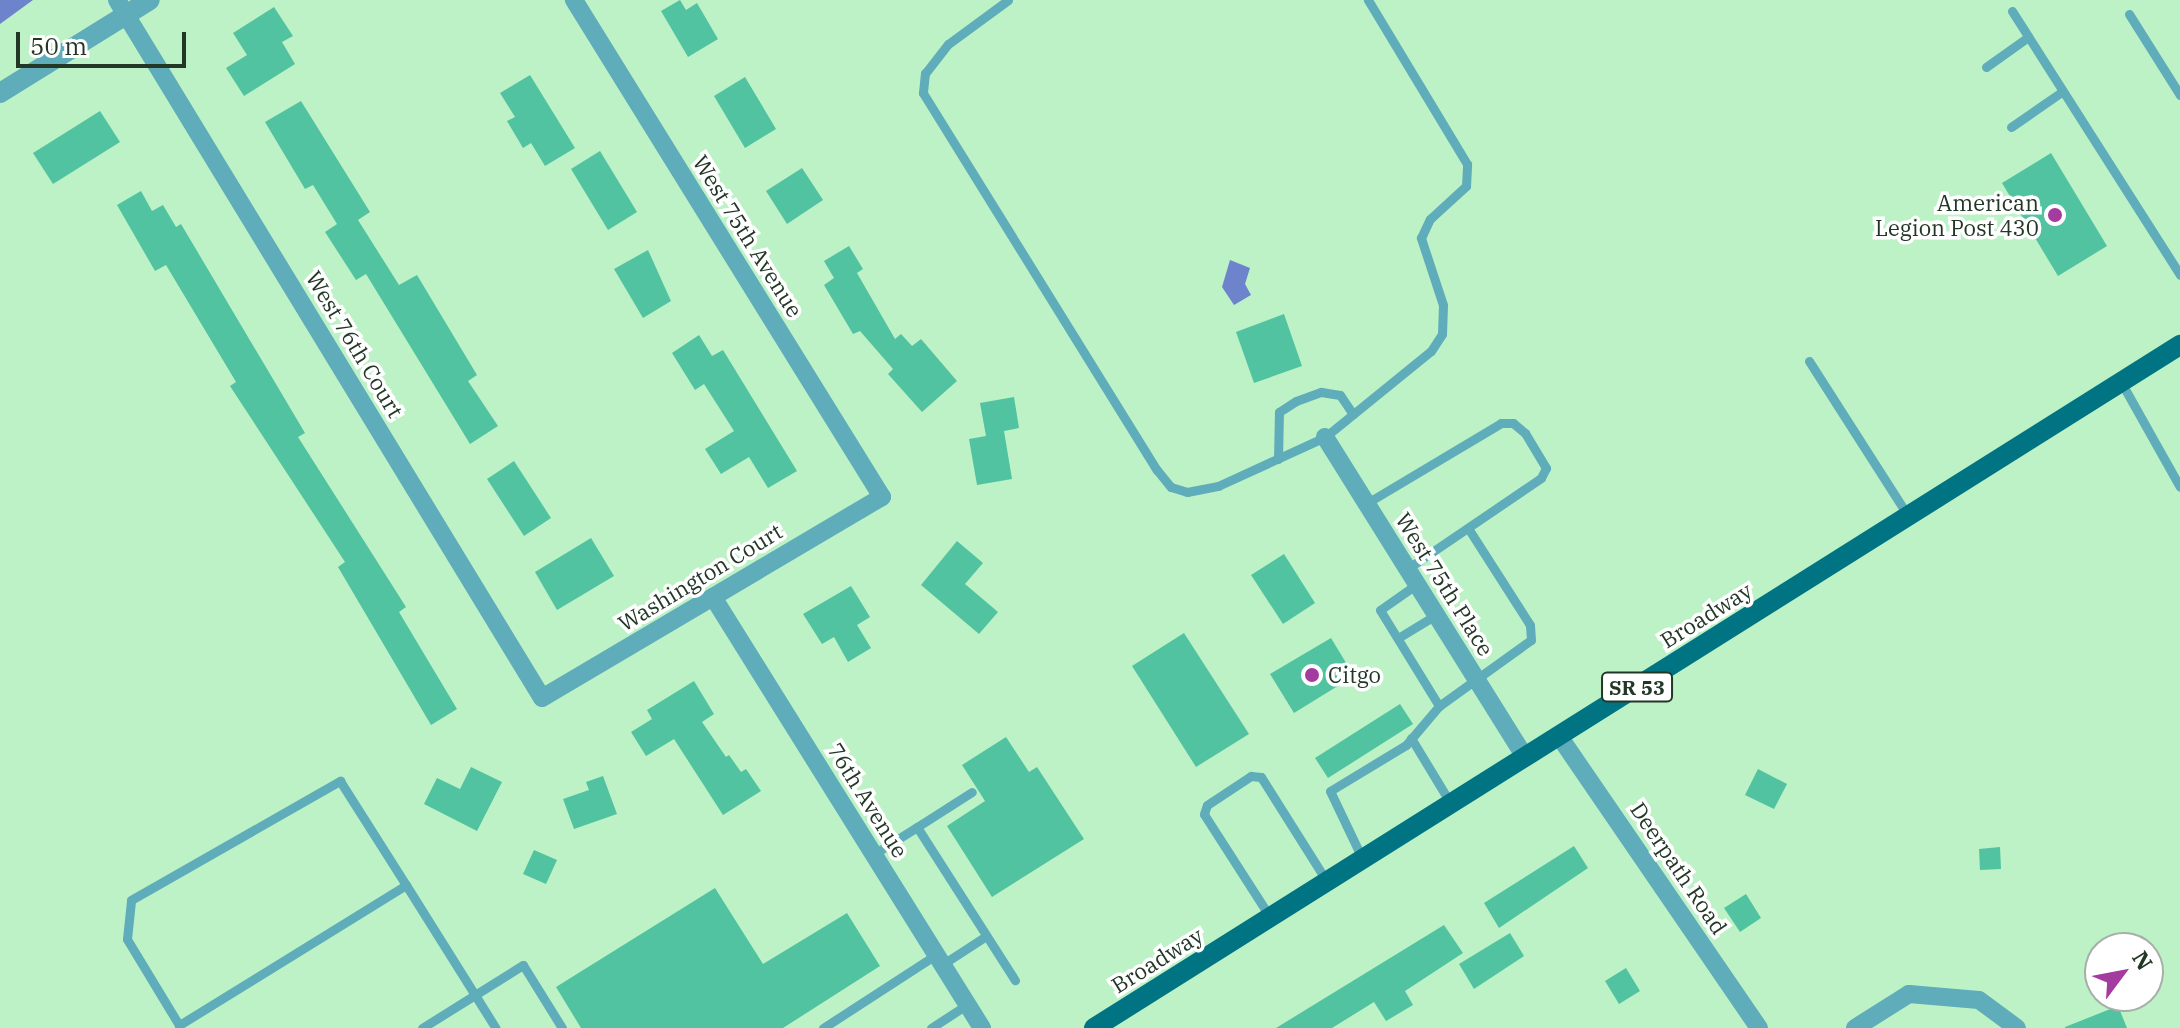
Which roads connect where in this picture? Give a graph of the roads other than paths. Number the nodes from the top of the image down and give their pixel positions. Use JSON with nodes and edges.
{"nodes":[{"id":1,"x":150,"y":0,"type":"edge"},
{"id":2,"x":574,"y":0,"type":"edge"},
{"id":3,"x":1008,"y":0,"type":"edge"},
{"id":4,"x":1368,"y":0,"type":"edge"},
{"id":5,"x":122,"y":7,"type":"edge"},
{"id":6,"x":2012,"y":11,"type":"dead end"},
{"id":7,"x":2129,"y":14,"type":"dead end"},
{"id":8,"x":2028,"y":37,"type":"junction"},
{"id":9,"x":1986,"y":67,"type":"dead end"},
{"id":10,"x":2063,"y":91,"type":"junction"},
{"id":11,"x":0,"y":93,"type":"edge"},
{"id":12,"x":2180,"y":95,"type":"edge"},
{"id":13,"x":2011,"y":127,"type":"dead end"},
{"id":14,"x":2180,"y":275,"type":"edge"},
{"id":15,"x":2180,"y":345,"type":"edge"},
{"id":16,"x":1809,"y":361,"type":"dead end"},
{"id":17,"x":2121,"y":382,"type":"junction"},
{"id":18,"x":1353,"y":414,"type":"junction"},
{"id":19,"x":1325,"y":437,"type":"junction"},
{"id":20,"x":1278,"y":459,"type":"junction"},
{"id":21,"x":2180,"y":487,"type":"edge"},
{"id":22,"x":882,"y":497,"type":"joint"},
{"id":23,"x":1367,"y":503,"type":"junction"},
{"id":24,"x":1908,"y":516,"type":"junction"},
{"id":25,"x":1468,"y":528,"type":"junction"},
{"id":26,"x":1412,"y":576,"type":"junction"},
{"id":27,"x":713,"y":597,"type":"junction"},
{"id":28,"x":1436,"y":615,"type":"junction"},
{"id":29,"x":1398,"y":638,"type":"junction"},
{"id":30,"x":1476,"y":679,"type":"junction"},
{"id":31,"x":542,"y":698,"type":"joint"},
{"id":32,"x":1439,"y":706,"type":"junction"},
{"id":33,"x":1559,"y":736,"type":"junction"},
{"id":34,"x":1411,"y":738,"type":"junction"},
{"id":35,"x":1525,"y":757,"type":"junction"},
{"id":36,"x":972,"y":792,"type":"dead end"},
{"id":37,"x":1451,"y":804,"type":"junction"},
{"id":38,"x":917,"y":827,"type":"junction"},
{"id":39,"x":874,"y":854,"type":"junction"},
{"id":40,"x":1362,"y":859,"type":"junction"},
{"id":41,"x":1327,"y":882,"type":"junction"},
{"id":42,"x":406,"y":885,"type":"junction"},
{"id":43,"x":1270,"y":917,"type":"junction"},
{"id":44,"x":986,"y":936,"type":"junction"},
{"id":45,"x":940,"y":959,"type":"junction"},
{"id":46,"x":1015,"y":980,"type":"dead end"},
{"id":47,"x":475,"y":995,"type":"junction"},
{"id":48,"x":968,"y":1004,"type":"junction"},
{"id":49,"x":422,"y":1028,"type":"edge"},
{"id":50,"x":496,"y":1028,"type":"edge"},
{"id":51,"x":562,"y":1028,"type":"edge"},
{"id":52,"x":823,"y":1028,"type":"edge"},
{"id":53,"x":931,"y":1028,"type":"edge"},
{"id":54,"x":982,"y":1028,"type":"edge"},
{"id":55,"x":1094,"y":1028,"type":"edge"},
{"id":56,"x":1759,"y":1028,"type":"edge"},
{"id":57,"x":1855,"y":1028,"type":"edge"},
{"id":58,"x":2017,"y":1028,"type":"edge"}],
"edges":[{"from":1,"to":5,"type":"street"},
{"from":2,"to":22,"type":"street","name":"West 75th Avenue"},
{"from":3,"to":20,"type":"lane"},
{"from":4,"to":18,"type":"lane"},
{"from":5,"to":11,"type":"street"},
{"from":5,"to":31,"type":"street","name":"West 76th Court"},
{"from":6,"to":8,"type":"lane"},
{"from":7,"to":12,"type":"lane"},
{"from":8,"to":9,"type":"lane"},
{"from":8,"to":10,"type":"lane"},
{"from":10,"to":13,"type":"lane"},
{"from":10,"to":14,"type":"lane"},
{"from":15,"to":17,"type":"main road","name":"Broadway","number":"SR 53"},
{"from":16,"to":24,"type":"lane"},
{"from":17,"to":21,"type":"lane"},
{"from":17,"to":24,"type":"main road","name":"Broadway","number":"SR 53"},
{"from":18,"to":19,"type":"lane"},
{"from":18,"to":20,"type":"lane"},
{"from":19,"to":20,"type":"lane"},
{"from":19,"to":23,"type":"street","name":"West 75th Place"},
{"from":22,"to":27,"type":"street","name":"Washington Court"},
{"from":23,"to":25,"type":"lane"},
{"from":23,"to":26,"type":"street","name":"West 75th Place"},
{"from":24,"to":33,"type":"main road","name":"Broadway","number":"SR 53"},
{"from":25,"to":26,"type":"lane"},
{"from":25,"to":30,"type":"lane"},
{"from":26,"to":28,"type":"street","name":"West 75th Place"},
{"from":26,"to":29,"type":"lane"},
{"from":27,"to":31,"type":"street","name":"Washington Court"},
{"from":27,"to":39,"type":"street","name":"76th Avenue"},
{"from":28,"to":29,"type":"lane"},
{"from":28,"to":30,"type":"street","name":"West 75th Place"},
{"from":29,"to":32,"type":"lane"},
{"from":30,"to":32,"type":"lane"},
{"from":30,"to":35,"type":"street","name":"West 75th Place"},
{"from":32,"to":34,"type":"lane"},
{"from":33,"to":35,"type":"main road","name":"Broadway","number":"SR 53"},
{"from":33,"to":56,"type":"street","name":"Deerpath Road"},
{"from":34,"to":37,"type":"lane"},
{"from":34,"to":40,"type":"lane"},
{"from":35,"to":37,"type":"main road","name":"Broadway","number":"SR 53"},
{"from":36,"to":38,"type":"lane"},
{"from":37,"to":40,"type":"main road","name":"Broadway","number":"SR 53"},
{"from":38,"to":39,"type":"lane"},
{"from":38,"to":44,"type":"lane"},
{"from":39,"to":45,"type":"street","name":"76th Avenue"},
{"from":40,"to":41,"type":"main road","name":"Broadway","number":"SR 53"},
{"from":41,"to":43,"type":"main road","name":"Broadway","number":"SR 53"},
{"from":41,"to":43,"type":"lane"},
{"from":42,"to":42,"type":"lane"},
{"from":42,"to":47,"type":"lane"},
{"from":43,"to":55,"type":"main road","name":"Broadway","number":"SR 53"},
{"from":44,"to":45,"type":"lane"},
{"from":44,"to":46,"type":"lane"},
{"from":45,"to":48,"type":"street","name":"76th Avenue"},
{"from":45,"to":52,"type":"lane"},
{"from":47,"to":49,"type":"lane"},
{"from":47,"to":50,"type":"lane"},
{"from":47,"to":51,"type":"lane"},
{"from":48,"to":53,"type":"lane"},
{"from":48,"to":54,"type":"street","name":"76th Avenue"},
{"from":57,"to":58,"type":"street"}]}
